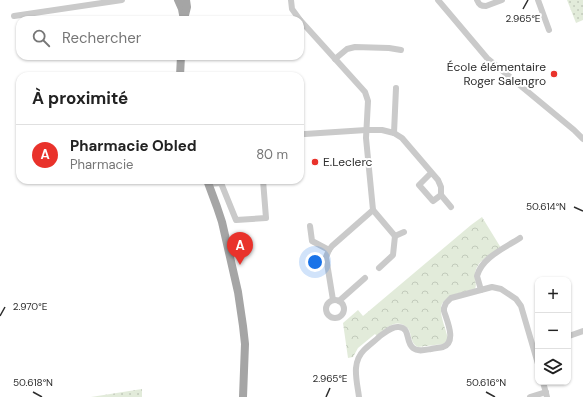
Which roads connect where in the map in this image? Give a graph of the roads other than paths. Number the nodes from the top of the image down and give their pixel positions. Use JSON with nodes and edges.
{"nodes":[{"id":1,"x":122,"y":0,"type":"edge"},
{"id":2,"x":178,"y":0,"type":"edge"},
{"id":3,"x":186,"y":0,"type":"edge"},
{"id":4,"x":290,"y":0,"type":"edge"},
{"id":5,"x":438,"y":0,"type":"edge"},
{"id":6,"x":442,"y":0,"type":"edge"},
{"id":7,"x":477,"y":0,"type":"edge"},
{"id":8,"x":502,"y":0,"type":"edge"},
{"id":9,"x":538,"y":0,"type":"edge"},
{"id":10,"x":448,"y":10,"type":"junction"},
{"id":11,"x":14,"y":16,"type":"dead end"},
{"id":12,"x":183,"y":16,"type":"edge"},
{"id":13,"x":185,"y":16,"type":"edge"},
{"id":14,"x":297,"y":16,"type":"edge"},
{"id":15,"x":304,"y":24,"type":"edge"},
{"id":16,"x":549,"y":30,"type":"dead end"},
{"id":17,"x":401,"y":50,"type":"dead end"},
{"id":18,"x":335,"y":59,"type":"junction"},
{"id":19,"x":181,"y":60,"type":"edge"},
{"id":20,"x":180,"y":72,"type":"edge"},
{"id":21,"x":396,"y":88,"type":"dead end"},
{"id":22,"x":366,"y":130,"type":"junction"},
{"id":23,"x":394,"y":133,"type":"junction"},
{"id":24,"x":305,"y":134,"type":"dead end"},
{"id":25,"x":583,"y":139,"type":"edge"},
{"id":26,"x":432,"y":173,"type":"junction"},
{"id":27,"x":209,"y":184,"type":"edge"},
{"id":28,"x":221,"y":184,"type":"edge"},
{"id":29,"x":263,"y":184,"type":"edge"},
{"id":30,"x":441,"y":195,"type":"junction"},
{"id":31,"x":451,"y":207,"type":"dead end"},
{"id":32,"x":373,"y":210,"type":"junction"},
{"id":33,"x":310,"y":226,"type":"dead end"},
{"id":34,"x":404,"y":232,"type":"dead end"},
{"id":35,"x":395,"y":236,"type":"junction"},
{"id":36,"x":520,"y":238,"type":"dead end"},
{"id":37,"x":328,"y":250,"type":"junction"},
{"id":38,"x":379,"y":268,"type":"dead end"},
{"id":39,"x":365,"y":278,"type":"dead end"},
{"id":40,"x":481,"y":290,"type":"junction"},
{"id":41,"x":583,"y":331,"type":"edge"},
{"id":42,"x":571,"y":335,"type":"edge"},
{"id":43,"x":535,"y":353,"type":"edge"},
{"id":44,"x":544,"y":385,"type":"edge"},
{"id":45,"x":547,"y":395,"type":"edge"},
{"id":46,"x":243,"y":397,"type":"edge"},
{"id":47,"x":359,"y":397,"type":"edge"},
{"id":48,"x":530,"y":397,"type":"edge"}],
"edges":[{"from":1,"to":11,"type":"street"},
{"from":2,"to":12,"type":"main road"},
{"from":3,"to":13,"type":"main road"},
{"from":4,"to":14,"type":"street"},
{"from":5,"to":10,"type":"street"},
{"from":6,"to":10,"type":"street"},
{"from":7,"to":8,"type":"street"},
{"from":9,"to":16,"type":"street"},
{"from":10,"to":25,"type":"street"},
{"from":15,"to":18,"type":"street"},
{"from":17,"to":18,"type":"street"},
{"from":18,"to":22,"type":"street"},
{"from":19,"to":20,"type":"main road"},
{"from":21,"to":23,"type":"street"},
{"from":22,"to":23,"type":"street"},
{"from":22,"to":24,"type":"street"},
{"from":22,"to":32,"type":"street"},
{"from":23,"to":26,"type":"street"},
{"from":26,"to":30,"type":"street"},
{"from":26,"to":30,"type":"street"},
{"from":27,"to":46,"type":"main road"},
{"from":28,"to":29,"type":"street"},
{"from":30,"to":31,"type":"street"},
{"from":32,"to":35,"type":"street"},
{"from":32,"to":37,"type":"street"},
{"from":33,"to":37,"type":"street"},
{"from":34,"to":35,"type":"street"},
{"from":35,"to":38,"type":"street"},
{"from":36,"to":40,"type":"street"},
{"from":37,"to":39,"type":"street"},
{"from":40,"to":43,"type":"street"},
{"from":40,"to":47,"type":"street"},
{"from":41,"to":42,"type":"street"},
{"from":44,"to":45,"type":"street"},
{"from":45,"to":48,"type":"street"}]}
